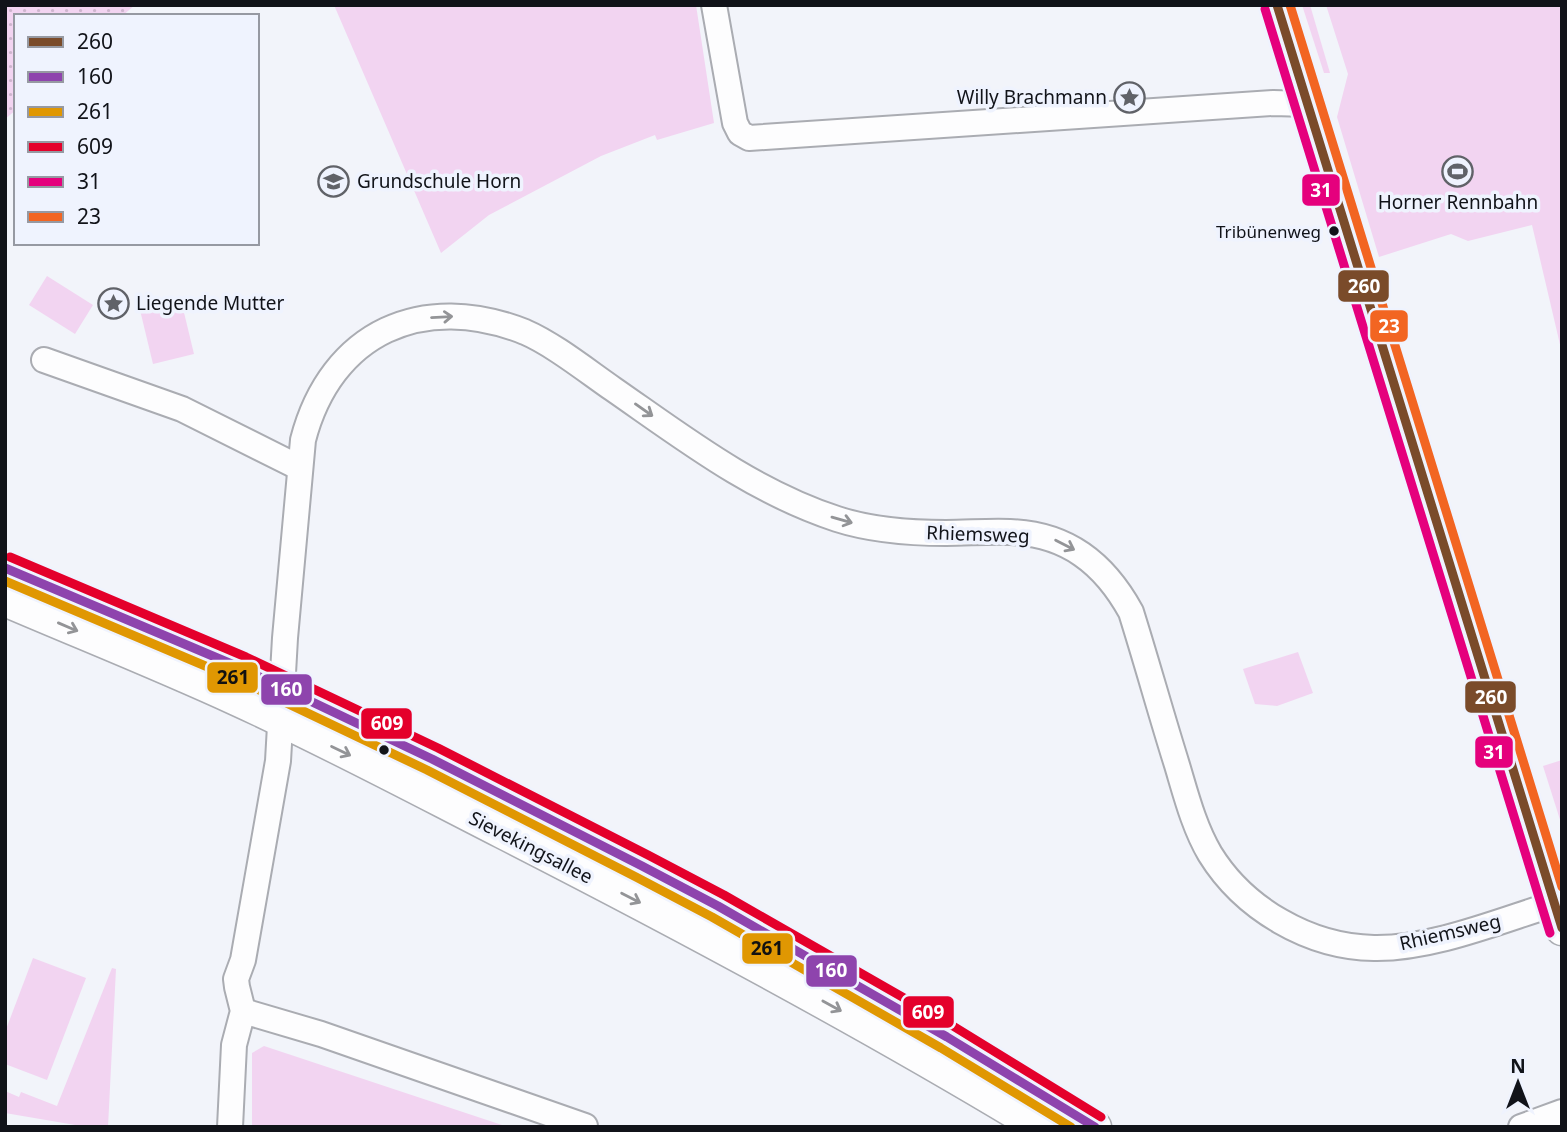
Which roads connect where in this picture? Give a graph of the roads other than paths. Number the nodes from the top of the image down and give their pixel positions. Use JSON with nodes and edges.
{"nodes":[{"id":1,"x":714,"y":5,"type":"edge"},
{"id":2,"x":1277,"y":5,"type":"edge"},
{"id":3,"x":1308,"y":104,"type":"junction"},
{"id":4,"x":44,"y":360,"type":"dead end"},
{"id":5,"x":300,"y":468,"type":"junction"},
{"id":6,"x":5,"y":568,"type":"edge"},
{"id":7,"x":5,"y":600,"type":"edge"},
{"id":8,"x":282,"y":688,"type":"junction"},
{"id":9,"x":280,"y":720,"type":"junction"},
{"id":10,"x":1558,"y":916,"type":"edge"},
{"id":11,"x":243,"y":1010,"type":"junction"},
{"id":12,"x":1562,"y":1112,"type":"edge"},
{"id":13,"x":585,"y":1126,"type":"edge"},
{"id":14,"x":230,"y":1127,"type":"edge"},
{"id":15,"x":1039,"y":1127,"type":"edge"},
{"id":16,"x":1096,"y":1127,"type":"edge"},
{"id":17,"x":1521,"y":1127,"type":"edge"}],
"edges":[{"from":1,"to":3,"type":"street"},
{"from":2,"to":3,"type":"main road"},
{"from":3,"to":10,"type":"main road"},
{"from":4,"to":5,"type":"street"},
{"from":5,"to":8,"type":"street","name":"Rhiemsweg"},
{"from":5,"to":10,"type":"street","name":"Rhiemsweg","one_way":true},
{"from":6,"to":8,"type":"main road","name":"Sievekingsallee"},
{"from":7,"to":9,"type":"main road","name":"Sievekingsallee","one_way":true},
{"from":8,"to":9,"type":"street","name":"Rhiemsweg"},
{"from":8,"to":16,"type":"main road","name":"Sievekingsallee"},
{"from":9,"to":11,"type":"street","name":"Rhiemsweg"},
{"from":9,"to":15,"type":"main road","name":"Sievekingsallee","one_way":true},
{"from":11,"to":13,"type":"street"},
{"from":11,"to":14,"type":"street","name":"Rhiemsweg"},
{"from":12,"to":17,"type":"street"}]}
